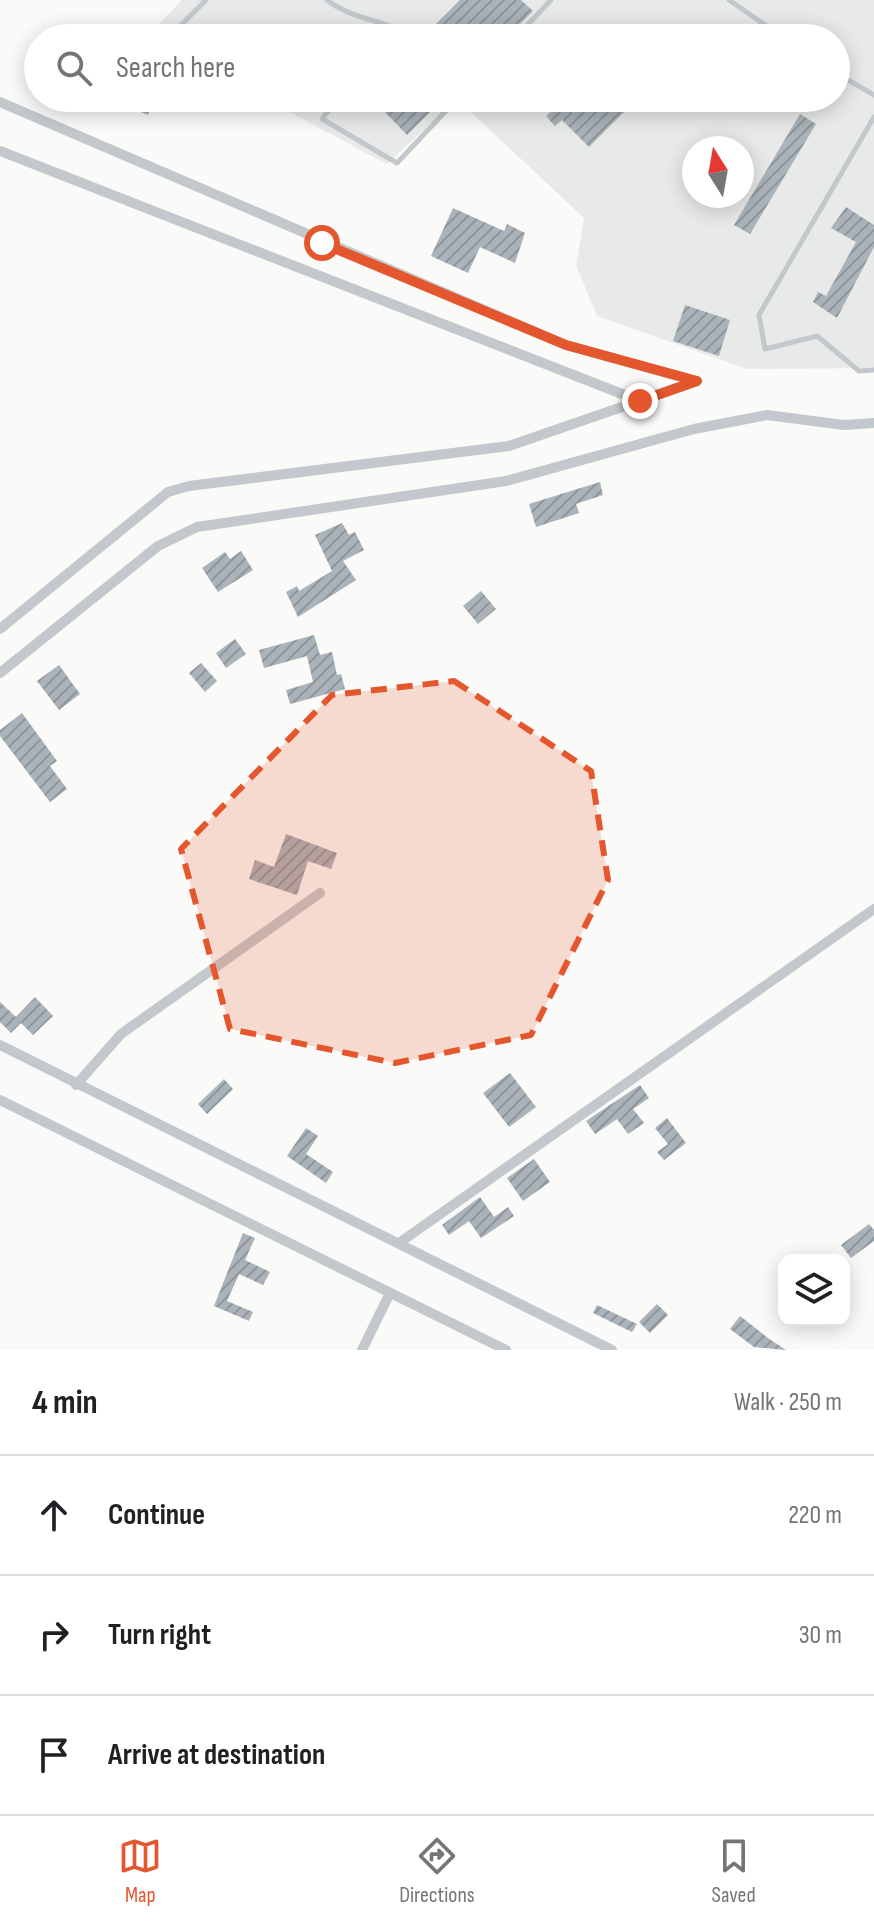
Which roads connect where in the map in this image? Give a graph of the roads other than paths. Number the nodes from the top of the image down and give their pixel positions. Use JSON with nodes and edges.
{"nodes":[{"id":1,"x":206,"y":0,"type":"edge"},
{"id":2,"x":327,"y":0,"type":"edge"},
{"id":3,"x":551,"y":0,"type":"edge"},
{"id":4,"x":729,"y":0,"type":"edge"},
{"id":5,"x":182,"y":24,"type":"edge"},
{"id":6,"x":380,"y":24,"type":"edge"},
{"id":7,"x":528,"y":24,"type":"edge"},
{"id":8,"x":764,"y":24,"type":"edge"},
{"id":9,"x":850,"y":81,"type":"edge"},
{"id":10,"x":874,"y":95,"type":"edge"},
{"id":11,"x":0,"y":102,"type":"edge"},
{"id":12,"x":327,"y":112,"type":"edge"},
{"id":13,"x":445,"y":112,"type":"edge"},
{"id":14,"x":874,"y":117,"type":"edge"},
{"id":15,"x":0,"y":151,"type":"edge"},
{"id":16,"x":874,"y":370,"type":"edge"},
{"id":17,"x":640,"y":401,"type":"junction"},
{"id":18,"x":874,"y":423,"type":"edge"},
{"id":19,"x":0,"y":629,"type":"edge"},
{"id":20,"x":0,"y":673,"type":"edge"},
{"id":21,"x":320,"y":893,"type":"dead end"},
{"id":22,"x":874,"y":909,"type":"edge"},
{"id":23,"x":0,"y":1045,"type":"edge"},
{"id":24,"x":76,"y":1085,"type":"junction"},
{"id":25,"x":0,"y":1100,"type":"edge"},
{"id":26,"x":399,"y":1243,"type":"junction"},
{"id":27,"x":390,"y":1293,"type":"junction"},
{"id":28,"x":362,"y":1350,"type":"edge"},
{"id":29,"x":506,"y":1350,"type":"edge"},
{"id":30,"x":612,"y":1350,"type":"edge"}],
"edges":[{"from":1,"to":5,"type":"lane"},
{"from":2,"to":6,"type":"lane"},
{"from":3,"to":7,"type":"lane"},
{"from":4,"to":8,"type":"lane"},
{"from":9,"to":10,"type":"lane"},
{"from":11,"to":17,"type":"street"},
{"from":12,"to":13,"type":"lane"},
{"from":14,"to":16,"type":"lane"},
{"from":15,"to":17,"type":"street"},
{"from":17,"to":19,"type":"street"},
{"from":18,"to":20,"type":"street"},
{"from":21,"to":24,"type":"street"},
{"from":22,"to":26,"type":"street"},
{"from":23,"to":24,"type":"street"},
{"from":24,"to":26,"type":"street"},
{"from":25,"to":27,"type":"street"},
{"from":26,"to":30,"type":"street"},
{"from":27,"to":28,"type":"street"},
{"from":27,"to":29,"type":"street"}]}
